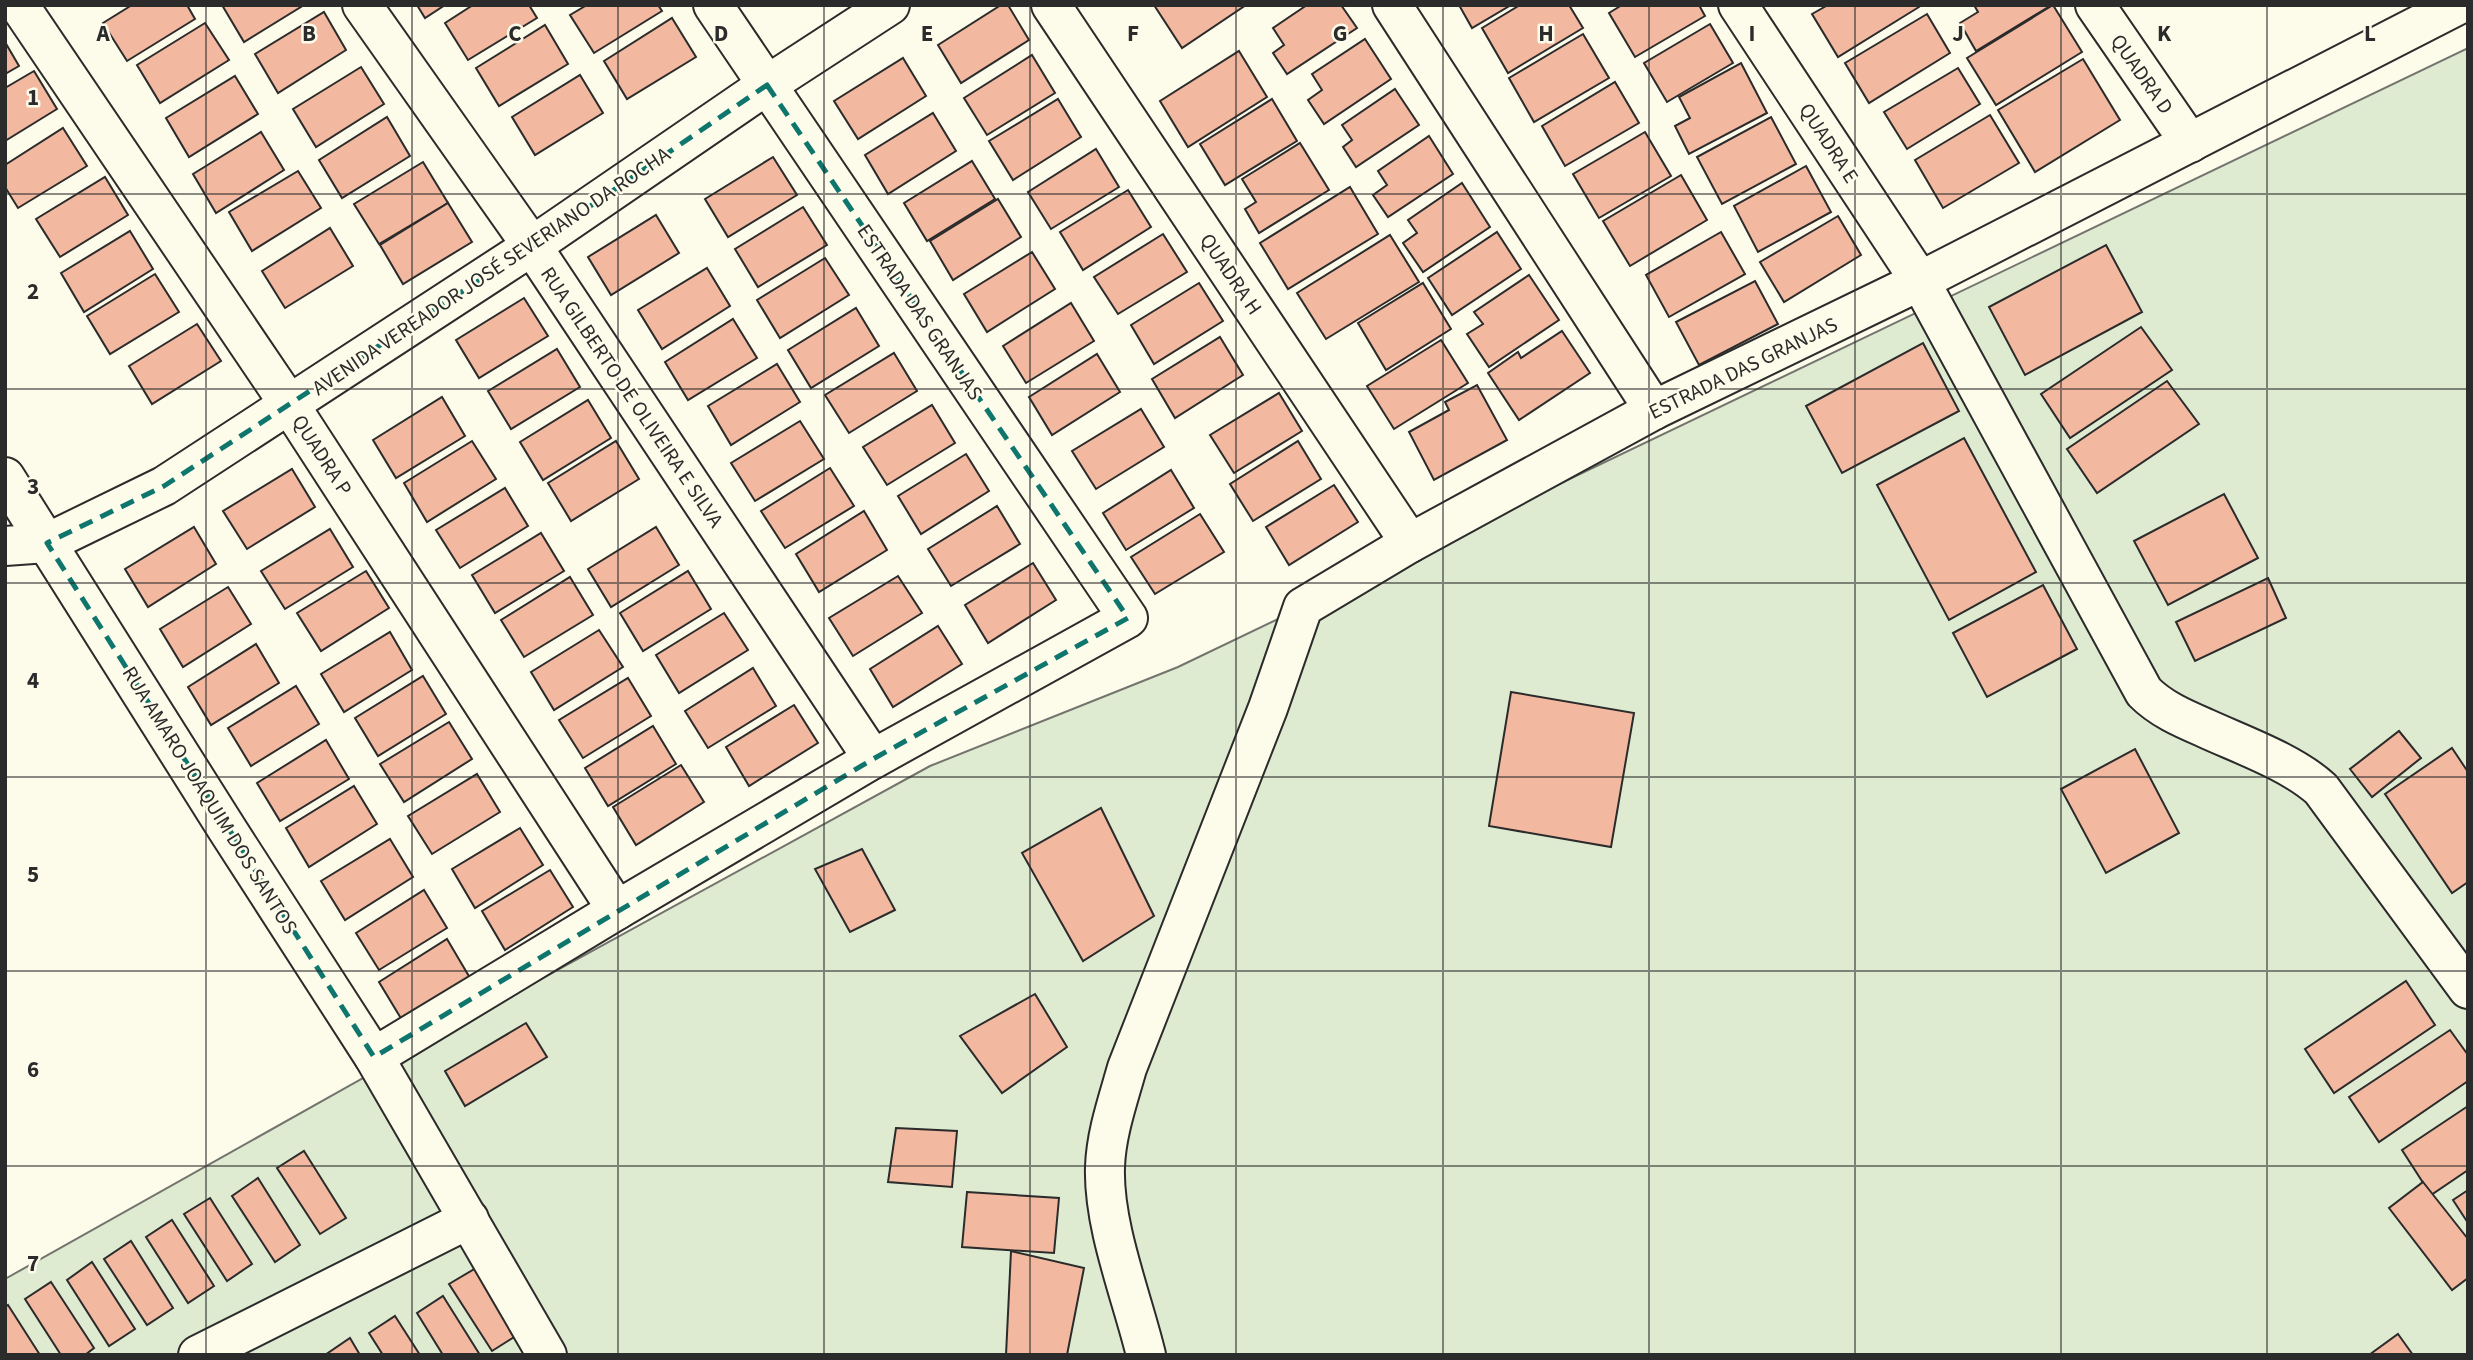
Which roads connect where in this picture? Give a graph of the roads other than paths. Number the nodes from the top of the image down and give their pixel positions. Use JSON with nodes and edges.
{"nodes":[{"id":1,"x":19,"y":5,"type":"edge"},
{"id":2,"x":362,"y":5,"type":"edge"},
{"id":3,"x":713,"y":5,"type":"edge"},
{"id":4,"x":890,"y":5,"type":"edge"},
{"id":5,"x":1051,"y":5,"type":"edge"},
{"id":6,"x":1392,"y":5,"type":"edge"},
{"id":7,"x":1738,"y":5,"type":"edge"},
{"id":8,"x":2095,"y":5,"type":"edge"},
{"id":9,"x":2458,"y":5,"type":"edge"},
{"id":10,"x":767,"y":85,"type":"junction"},
{"id":11,"x":2190,"y":143,"type":"junction"},
{"id":12,"x":532,"y":247,"type":"junction"},
{"id":13,"x":1920,"y":281,"type":"junction"},
{"id":14,"x":289,"y":404,"type":"junction"},
{"id":15,"x":1654,"y":411,"type":"junction"},
{"id":16,"x":5,"y":477,"type":"edge"},
{"id":17,"x":47,"y":543,"type":"junction"},
{"id":18,"x":1410,"y":543,"type":"junction"},
{"id":19,"x":5,"y":546,"type":"edge"},
{"id":20,"x":873,"y":759,"type":"junction"},
{"id":21,"x":617,"y":910,"type":"junction"},
{"id":22,"x":2468,"y":989,"type":"edge"},
{"id":23,"x":374,"y":1057,"type":"junction"},
{"id":24,"x":469,"y":1219,"type":"junction"},
{"id":25,"x":198,"y":1355,"type":"edge"},
{"id":26,"x":547,"y":1355,"type":"edge"},
{"id":27,"x":1146,"y":1355,"type":"edge"}],
"edges":[{"from":1,"to":14,"type":"street","name":"QUADRA P"},
{"from":2,"to":12,"type":"street","name":"RUA GILBERTO DE OLIVEIRA E SILVA"},
{"from":3,"to":10,"type":"street","name":"ESTRADA DAS GRANJAS"},
{"from":4,"to":10,"type":"street","name":"AVENIDA VEREADOR JOSÉ SEVERIANO DA ROCHA"},
{"from":5,"to":18,"type":"street","name":"QUADRA H"},
{"from":6,"to":15,"type":"street"},
{"from":7,"to":13,"type":"street","name":"QUADRA E"},
{"from":8,"to":11,"type":"street","name":"QUADRA D"},
{"from":9,"to":11,"type":"street","name":"ESTRADA DAS GRANJAS"},
{"from":10,"to":12,"type":"street","name":"AVENIDA VEREADOR JOSÉ SEVERIANO DA ROCHA"},
{"from":10,"to":20,"type":"street","name":"ESTRADA DAS GRANJAS"},
{"from":11,"to":13,"type":"street","name":"ESTRADA DAS GRANJAS"},
{"from":12,"to":14,"type":"street","name":"AVENIDA VEREADOR JOSÉ SEVERIANO DA ROCHA"},
{"from":12,"to":20,"type":"street","name":"RUA GILBERTO DE OLIVEIRA E SILVA"},
{"from":13,"to":15,"type":"street","name":"ESTRADA DAS GRANJAS"},
{"from":13,"to":22,"type":"street","name":"QUADRA E"},
{"from":14,"to":17,"type":"street","name":"AVENIDA VEREADOR JOSÉ SEVERIANO DA ROCHA"},
{"from":14,"to":21,"type":"street","name":"QUADRA P"},
{"from":15,"to":18,"type":"street","name":"ESTRADA DAS GRANJAS"},
{"from":16,"to":17,"type":"street","name":"RUA AMARO JOAQUIM DOS SANTOS"},
{"from":17,"to":19,"type":"street"},
{"from":17,"to":23,"type":"street","name":"RUA AMARO JOAQUIM DOS SANTOS"},
{"from":18,"to":27,"type":"street","name":"ESTRADA DAS GRANJAS"},
{"from":20,"to":21,"type":"street"},
{"from":21,"to":23,"type":"street"},
{"from":23,"to":24,"type":"street","name":"RUA AMARO JOAQUIM DOS SANTOS"},
{"from":24,"to":25,"type":"street"},
{"from":24,"to":26,"type":"street","name":"RUA AMARO JOAQUIM DOS SANTOS"}]}
